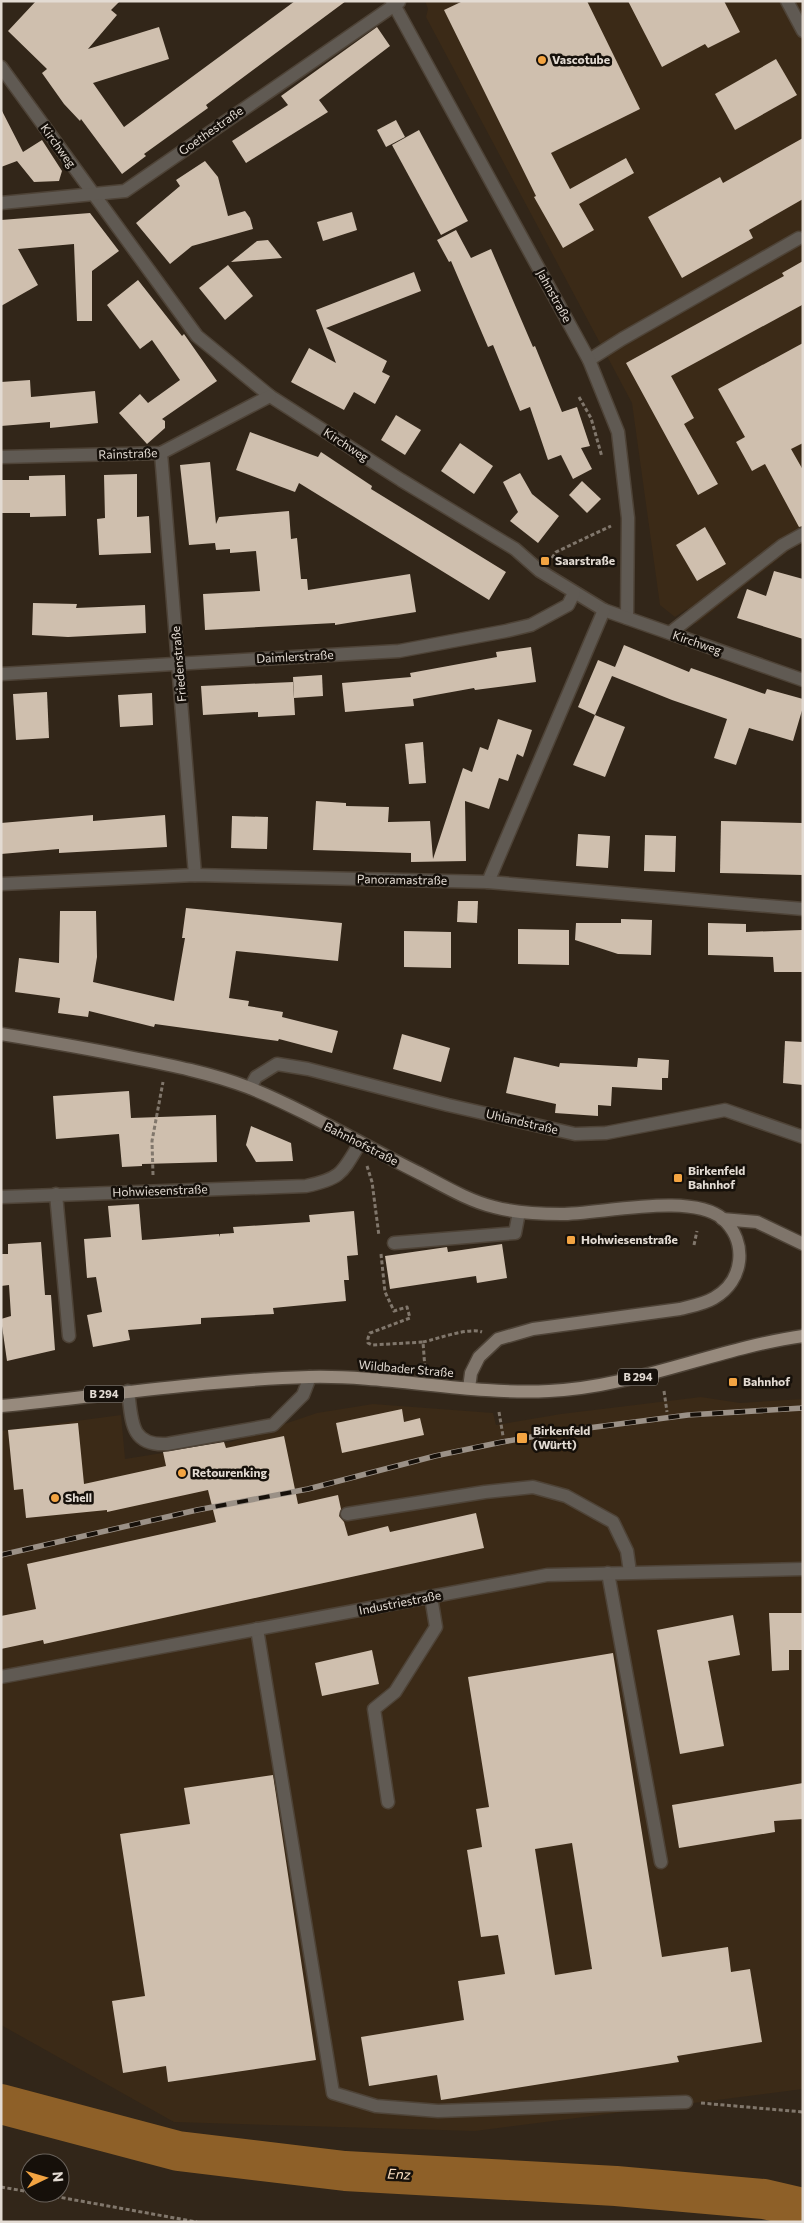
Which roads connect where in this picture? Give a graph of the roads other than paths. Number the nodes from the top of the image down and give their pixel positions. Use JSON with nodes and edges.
{"nodes":[{"id":1,"x":787,"y":1,"type":"edge"},
{"id":2,"x":395,"y":2,"type":"edge"},
{"id":3,"x":803,"y":31,"type":"edge"},
{"id":4,"x":1,"y":67,"type":"edge"},
{"id":5,"x":94,"y":195,"type":"junction"},
{"id":6,"x":1,"y":203,"type":"edge"},
{"id":7,"x":799,"y":238,"type":"dead end"},
{"id":8,"x":589,"y":360,"type":"junction"},
{"id":9,"x":270,"y":396,"type":"junction"},
{"id":10,"x":161,"y":453,"type":"junction"},
{"id":11,"x":1,"y":457,"type":"edge"},
{"id":12,"x":803,"y":534,"type":"edge"},
{"id":13,"x":574,"y":593,"type":"junction"},
{"id":14,"x":604,"y":610,"type":"junction"},
{"id":15,"x":628,"y":618,"type":"junction"},
{"id":16,"x":670,"y":633,"type":"junction"},
{"id":17,"x":180,"y":663,"type":"junction"},
{"id":18,"x":1,"y":674,"type":"edge"},
{"id":19,"x":803,"y":680,"type":"edge"},
{"id":20,"x":195,"y":875,"type":"junction"},
{"id":21,"x":488,"y":882,"type":"junction"},
{"id":22,"x":1,"y":884,"type":"edge"},
{"id":23,"x":803,"y":910,"type":"edge"},
{"id":24,"x":1,"y":1034,"type":"edge"},
{"id":25,"x":250,"y":1088,"type":"junction"},
{"id":26,"x":803,"y":1137,"type":"edge"},
{"id":27,"x":360,"y":1144,"type":"junction"},
{"id":28,"x":56,"y":1194,"type":"junction"},
{"id":29,"x":1,"y":1197,"type":"edge"},
{"id":30,"x":519,"y":1212,"type":"junction"},
{"id":31,"x":722,"y":1219,"type":"junction"},
{"id":32,"x":394,"y":1243,"type":"dead end"},
{"id":33,"x":803,"y":1244,"type":"edge"},
{"id":34,"x":69,"y":1336,"type":"dead end"},
{"id":35,"x":803,"y":1336,"type":"edge"},
{"id":36,"x":310,"y":1377,"type":"junction"},
{"id":37,"x":470,"y":1388,"type":"junction"},
{"id":38,"x":128,"y":1392,"type":"junction"},
{"id":39,"x":1,"y":1406,"type":"edge"},
{"id":40,"x":347,"y":1514,"type":"dead end"},
{"id":41,"x":803,"y":1569,"type":"edge"},
{"id":42,"x":630,"y":1572,"type":"junction"},
{"id":43,"x":608,"y":1573,"type":"junction"},
{"id":44,"x":431,"y":1597,"type":"junction"},
{"id":45,"x":257,"y":1630,"type":"junction"},
{"id":46,"x":1,"y":1677,"type":"edge"},
{"id":47,"x":388,"y":1802,"type":"dead end"},
{"id":48,"x":661,"y":1862,"type":"dead end"},
{"id":49,"x":686,"y":2102,"type":"road end"}],
"edges":[{"from":1,"to":3,"type":"street"},
{"from":2,"to":5,"type":"street","name":"Goethestraße"},
{"from":2,"to":8,"type":"street","name":"Jahnstraße"},
{"from":4,"to":5,"type":"street","name":"Kirchweg"},
{"from":5,"to":6,"type":"street","name":"Goethestraße"},
{"from":5,"to":9,"type":"street","name":"Kirchweg"},
{"from":7,"to":8,"type":"street"},
{"from":8,"to":15,"type":"street","name":"Jahnstraße"},
{"from":9,"to":10,"type":"street","name":"Rainstraße"},
{"from":9,"to":13,"type":"street","name":"Kirchweg"},
{"from":10,"to":11,"type":"street","name":"Rainstraße"},
{"from":10,"to":17,"type":"street","name":"Friedenstraße"},
{"from":12,"to":16,"type":"street"},
{"from":13,"to":14,"type":"street","name":"Kirchweg"},
{"from":13,"to":17,"type":"street","name":"Daimlerstraße"},
{"from":14,"to":15,"type":"street","name":"Kirchweg"},
{"from":14,"to":21,"type":"street"},
{"from":15,"to":16,"type":"street","name":"Kirchweg"},
{"from":16,"to":19,"type":"street","name":"Kirchweg"},
{"from":17,"to":18,"type":"street","name":"Daimlerstraße"},
{"from":17,"to":20,"type":"street","name":"Friedenstraße"},
{"from":20,"to":21,"type":"street","name":"Panoramastraße"},
{"from":20,"to":22,"type":"street","name":"Panoramastraße"},
{"from":21,"to":23,"type":"street","name":"Panoramastraße"},
{"from":24,"to":25,"type":"main road","name":"Bahnhofstraße"},
{"from":25,"to":26,"type":"street","name":"Uhlandstraße"},
{"from":25,"to":27,"type":"main road","name":"Bahnhofstraße"},
{"from":27,"to":28,"type":"street","name":"Hohwiesenstraße"},
{"from":27,"to":30,"type":"main road","name":"Bahnhofstraße"},
{"from":28,"to":29,"type":"street","name":"Hohwiesenstraße"},
{"from":28,"to":34,"type":"street"},
{"from":30,"to":31,"type":"main road","name":"Bahnhofstraße"},
{"from":30,"to":32,"type":"street"},
{"from":31,"to":33,"type":"main road"},
{"from":31,"to":37,"type":"main road"},
{"from":35,"to":37,"type":"main road","name":"Wildbader Straße","number":"B 294"},
{"from":36,"to":37,"type":"main road","name":"Wildbader Straße","number":"B 294"},
{"from":36,"to":38,"type":"main road","name":"Wildbader Straße","number":"B 294"},
{"from":36,"to":38,"type":"street"},
{"from":38,"to":39,"type":"main road","name":"Wildbader Straße","number":"B 294"},
{"from":40,"to":42,"type":"street"},
{"from":41,"to":42,"type":"street","name":"Industriestraße"},
{"from":42,"to":43,"type":"street","name":"Industriestraße"},
{"from":43,"to":44,"type":"street","name":"Industriestraße"},
{"from":43,"to":48,"type":"street"},
{"from":44,"to":45,"type":"street","name":"Industriestraße"},
{"from":44,"to":47,"type":"street"},
{"from":45,"to":46,"type":"street","name":"Industriestraße"},
{"from":45,"to":49,"type":"street"}]}
